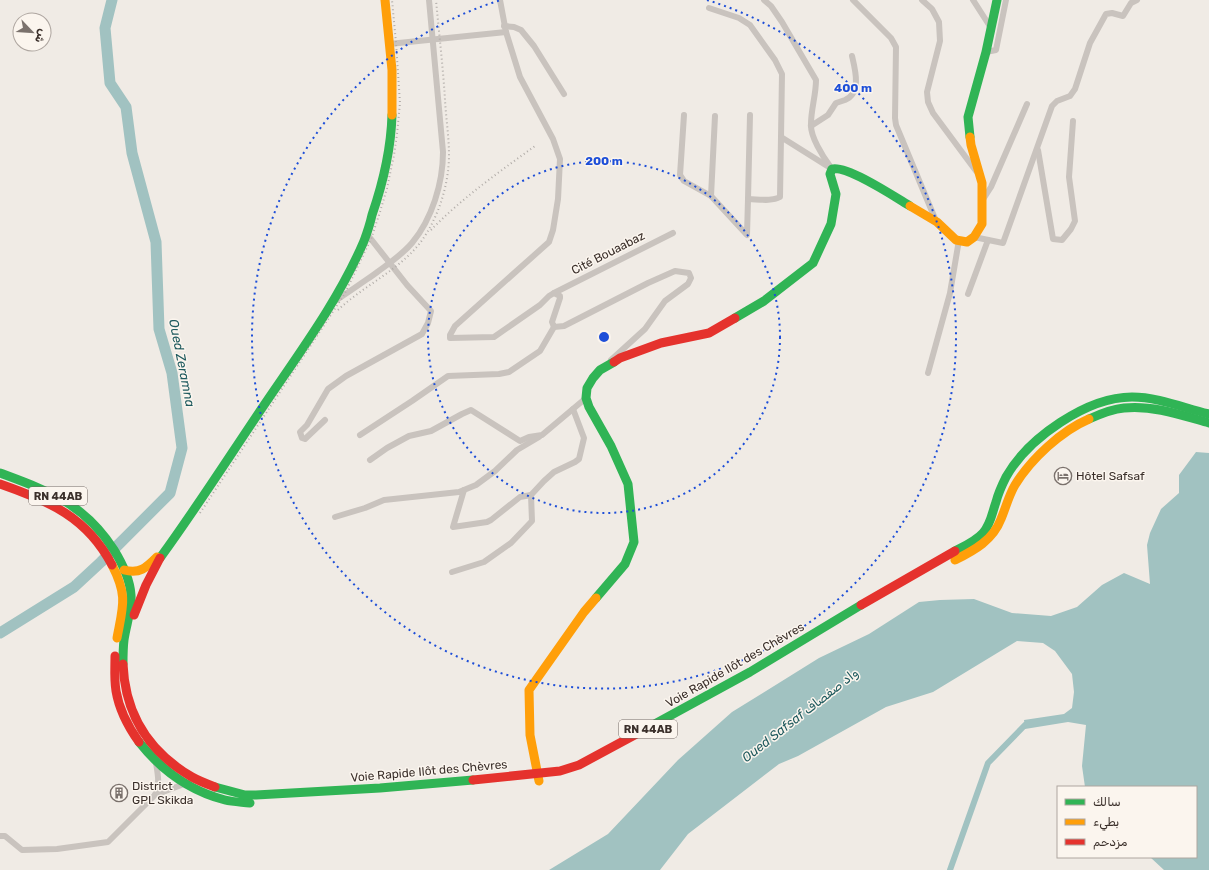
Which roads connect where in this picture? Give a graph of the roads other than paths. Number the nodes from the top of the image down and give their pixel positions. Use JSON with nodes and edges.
{"nodes":[{"id":1,"x":385,"y":0,"type":"edge"},
{"id":2,"x":429,"y":0,"type":"edge"},
{"id":3,"x":500,"y":0,"type":"edge"},
{"id":4,"x":764,"y":0,"type":"edge"},
{"id":5,"x":853,"y":0,"type":"edge"},
{"id":6,"x":922,"y":0,"type":"edge"},
{"id":7,"x":973,"y":0,"type":"edge"},
{"id":8,"x":997,"y":0,"type":"edge"},
{"id":9,"x":1006,"y":0,"type":"edge"},
{"id":10,"x":1137,"y":0,"type":"edge"},
{"id":11,"x":709,"y":8,"type":"dead end"},
{"id":12,"x":991,"y":28,"type":"junction"},
{"id":13,"x":505,"y":29,"type":"junction"},
{"id":14,"x":432,"y":39,"type":"junction"},
{"id":15,"x":389,"y":44,"type":"junction"},
{"id":16,"x":986,"y":52,"type":"junction"},
{"id":17,"x":852,"y":56,"type":"dead end"},
{"id":18,"x":564,"y":94,"type":"dead end"},
{"id":19,"x":1027,"y":104,"type":"dead end"},
{"id":20,"x":684,"y":115,"type":"dead end"},
{"id":21,"x":750,"y":115,"type":"dead end"},
{"id":22,"x":715,"y":116,"type":"dead end"},
{"id":23,"x":1073,"y":121,"type":"dead end"},
{"id":24,"x":811,"y":126,"type":"junction"},
{"id":25,"x":781,"y":137,"type":"junction"},
{"id":26,"x":1037,"y":149,"type":"junction"},
{"id":27,"x":832,"y":169,"type":"junction"},
{"id":28,"x":980,"y":177,"type":"junction"},
{"id":29,"x":711,"y":196,"type":"junction"},
{"id":30,"x":748,"y":199,"type":"junction"},
{"id":31,"x":982,"y":201,"type":"junction"},
{"id":32,"x":937,"y":222,"type":"junction"},
{"id":33,"x":673,"y":233,"type":"dead end"},
{"id":34,"x":367,"y":234,"type":"junction"},
{"id":35,"x":974,"y":237,"type":"junction"},
{"id":36,"x":959,"y":240,"type":"junction"},
{"id":37,"x":988,"y":240,"type":"junction"},
{"id":38,"x":390,"y":263,"type":"junction"},
{"id":39,"x":554,"y":293,"type":"junction"},
{"id":40,"x":968,"y":294,"type":"dead end"},
{"id":41,"x":332,"y":303,"type":"junction"},
{"id":42,"x":554,"y":327,"type":"junction"},
{"id":43,"x":600,"y":370,"type":"junction"},
{"id":44,"x":928,"y":373,"type":"dead end"},
{"id":45,"x":586,"y":398,"type":"junction"},
{"id":46,"x":573,"y":409,"type":"junction"},
{"id":47,"x":1209,"y":414,"type":"edge"},
{"id":48,"x":325,"y":420,"type":"dead end"},
{"id":49,"x":1209,"y":423,"type":"edge"},
{"id":50,"x":360,"y":435,"type":"dead end"},
{"id":51,"x":542,"y":435,"type":"junction"},
{"id":52,"x":370,"y":460,"type":"dead end"},
{"id":53,"x":0,"y":473,"type":"edge"},
{"id":54,"x":0,"y":484,"type":"edge"},
{"id":55,"x":464,"y":490,"type":"junction"},
{"id":56,"x":531,"y":495,"type":"junction"},
{"id":57,"x":334,"y":518,"type":"dead end"},
{"id":58,"x":102,"y":541,"type":"junction"},
{"id":59,"x":159,"y":557,"type":"junction"},
{"id":60,"x":121,"y":569,"type":"junction"},
{"id":61,"x":452,"y":572,"type":"dead end"},
{"id":62,"x":127,"y":592,"type":"junction"},
{"id":63,"x":123,"y":647,"type":"junction"},
{"id":64,"x":156,"y":762,"type":"junction"},
{"id":65,"x":539,"y":777,"type":"junction"},
{"id":66,"x":184,"y":784,"type":"junction"},
{"id":67,"x":155,"y":795,"type":"junction"},
{"id":68,"x":0,"y":836,"type":"edge"}],
"edges":[{"from":1,"to":15,"type":"main road"},
{"from":2,"to":14,"type":"street"},
{"from":3,"to":13,"type":"street"},
{"from":4,"to":24,"type":"street"},
{"from":5,"to":32,"type":"street"},
{"from":6,"to":28,"type":"street"},
{"from":7,"to":12,"type":"street"},
{"from":8,"to":12,"type":"main road"},
{"from":9,"to":16,"type":"street"},
{"from":10,"to":26,"type":"street"},
{"from":11,"to":25,"type":"street"},
{"from":12,"to":16,"type":"main road"},
{"from":13,"to":14,"type":"street"},
{"from":13,"to":18,"type":"street"},
{"from":13,"to":39,"type":"street","name":"Cité Bouaabaz"},
{"from":14,"to":15,"type":"street"},
{"from":14,"to":38,"type":"street"},
{"from":15,"to":34,"type":"main road"},
{"from":16,"to":28,"type":"main road"},
{"from":17,"to":24,"type":"street"},
{"from":19,"to":31,"type":"street"},
{"from":20,"to":29,"type":"street"},
{"from":21,"to":30,"type":"street"},
{"from":22,"to":29,"type":"street"},
{"from":23,"to":26,"type":"street"},
{"from":24,"to":27,"type":"street"},
{"from":25,"to":27,"type":"street"},
{"from":25,"to":30,"type":"street"},
{"from":26,"to":37,"type":"street"},
{"from":27,"to":32,"type":"main road"},
{"from":27,"to":43,"type":"main road"},
{"from":28,"to":31,"type":"main road"},
{"from":29,"to":30,"type":"street"},
{"from":31,"to":35,"type":"main road"},
{"from":32,"to":36,"type":"main road"},
{"from":33,"to":39,"type":"street","name":"Cité Bouaabaz"},
{"from":34,"to":38,"type":"street"},
{"from":34,"to":41,"type":"main road"},
{"from":35,"to":36,"type":"main road"},
{"from":35,"to":37,"type":"street"},
{"from":36,"to":44,"type":"street"},
{"from":37,"to":40,"type":"street"},
{"from":38,"to":41,"type":"street"},
{"from":38,"to":48,"type":"street"},
{"from":39,"to":42,"type":"street"},
{"from":41,"to":59,"type":"main road"},
{"from":42,"to":43,"type":"street"},
{"from":42,"to":50,"type":"street"},
{"from":43,"to":45,"type":"main road"},
{"from":45,"to":46,"type":"street"},
{"from":45,"to":65,"type":"main road"},
{"from":46,"to":51,"type":"street"},
{"from":46,"to":56,"type":"street"},
{"from":47,"to":65,"type":"main road","name":"Voie Rapide Ilôt des Chèvres","number":"RN 44AB"},
{"from":49,"to":65,"type":"main road","name":"Voie Rapide Ilôt des Chèvres","number":"RN 44AB"},
{"from":51,"to":52,"type":"street"},
{"from":51,"to":55,"type":"street"},
{"from":53,"to":58,"type":"main road","number":"RN 44AB"},
{"from":54,"to":58,"type":"main road","number":"RN 44AB"},
{"from":55,"to":56,"type":"street"},
{"from":55,"to":57,"type":"street"},
{"from":56,"to":61,"type":"street"},
{"from":58,"to":60,"type":"main road","number":"RN 44AB"},
{"from":59,"to":60,"type":"main road"},
{"from":59,"to":62,"type":"main road"},
{"from":59,"to":63,"type":"main road"},
{"from":60,"to":62,"type":"main road","number":"RN 44AB"},
{"from":62,"to":63,"type":"main road","name":"Voie Rapide Ilôt des Chèvres","number":"RN 44AB"},
{"from":62,"to":64,"type":"main road","name":"Voie Rapide Ilôt des Chèvres","number":"RN 44AB"},
{"from":63,"to":65,"type":"main road","name":"Voie Rapide Ilôt des Chèvres","number":"RN 44AB"},
{"from":64,"to":66,"type":"main road","name":"Voie Rapide Ilôt des Chèvres","number":"RN 44AB"},
{"from":64,"to":67,"type":"street"},
{"from":65,"to":66,"type":"main road","name":"Voie Rapide Ilôt des Chèvres","number":"RN 44AB"},
{"from":66,"to":67,"type":"street"},
{"from":67,"to":68,"type":"street"}]}
